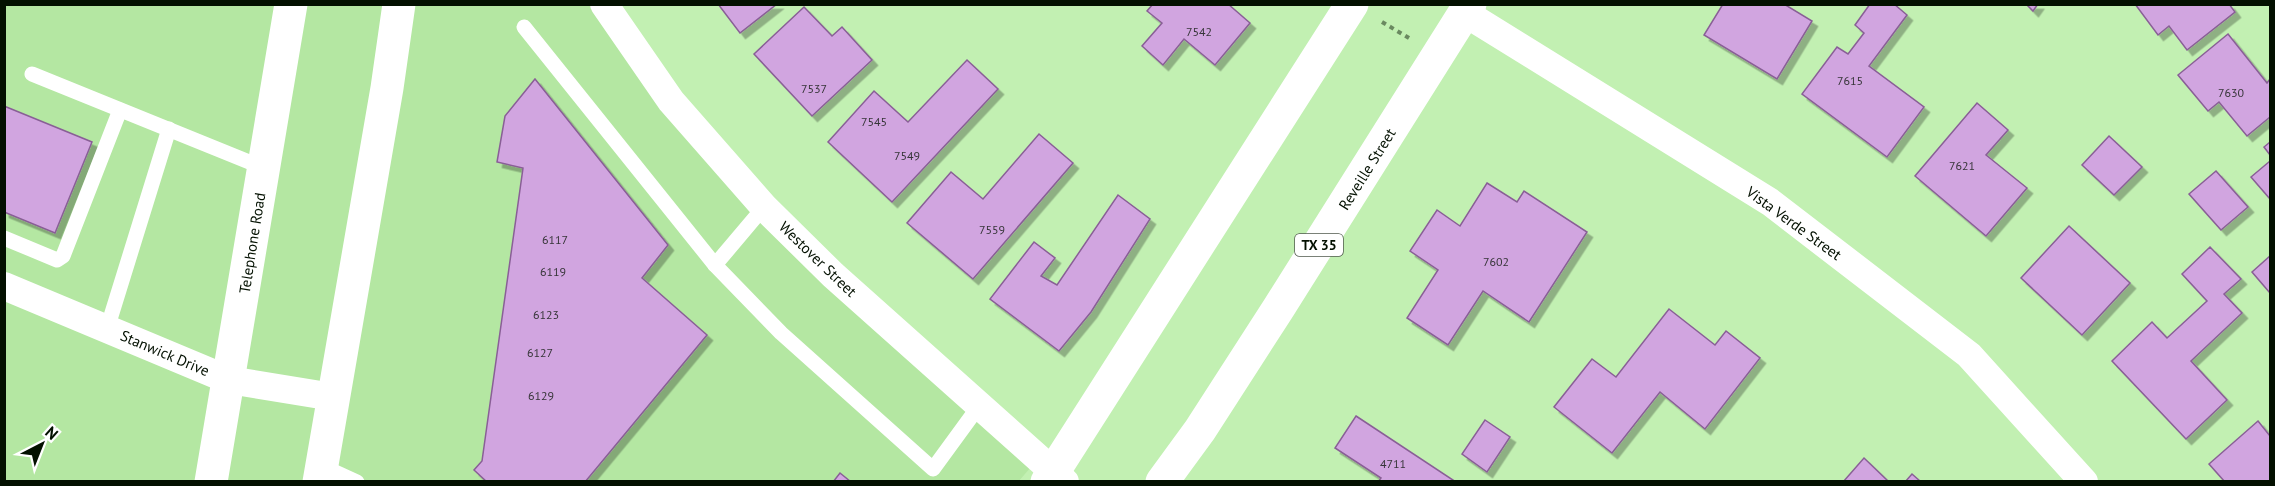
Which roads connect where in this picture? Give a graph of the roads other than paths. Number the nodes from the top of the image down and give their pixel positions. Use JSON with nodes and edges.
{"nodes":[{"id":1,"x":291,"y":4,"type":"edge"},
{"id":2,"x":399,"y":4,"type":"edge"},
{"id":3,"x":604,"y":4,"type":"edge"},
{"id":4,"x":1352,"y":4,"type":"edge"},
{"id":5,"x":1467,"y":9,"type":"edge"},
{"id":6,"x":524,"y":27,"type":"dead end"},
{"id":7,"x":32,"y":74,"type":"dead end"},
{"id":8,"x":120,"y":110,"type":"junction"},
{"id":9,"x":169,"y":129,"type":"junction"},
{"id":10,"x":264,"y":168,"type":"junction"},
{"id":11,"x":764,"y":207,"type":"junction"},
{"id":12,"x":4,"y":238,"type":"edge"},
{"id":13,"x":715,"y":265,"type":"junction"},
{"id":14,"x":4,"y":286,"type":"edge"},
{"id":15,"x":107,"y":329,"type":"junction"},
{"id":16,"x":229,"y":380,"type":"junction"},
{"id":17,"x":333,"y":397,"type":"junction"},
{"id":18,"x":979,"y":406,"type":"junction"},
{"id":19,"x":320,"y":474,"type":"edge"},
{"id":20,"x":1056,"y":478,"type":"edge"},
{"id":21,"x":211,"y":482,"type":"edge"},
{"id":22,"x":357,"y":482,"type":"edge"},
{"id":23,"x":1162,"y":482,"type":"edge"},
{"id":24,"x":2084,"y":482,"type":"edge"}],
"edges":[{"from":1,"to":10,"type":"main road","name":"Telephone Road"},
{"from":2,"to":17,"type":"main road"},
{"from":3,"to":11,"type":"street","name":"Westover Street"},
{"from":4,"to":20,"type":"main road"},
{"from":5,"to":23,"type":"main road","name":"Reveille Street","number":"TX 35"},
{"from":5,"to":24,"type":"street","name":"Vista Verde Street"},
{"from":6,"to":13,"type":"lane"},
{"from":7,"to":8,"type":"lane"},
{"from":8,"to":9,"type":"lane"},
{"from":8,"to":12,"type":"lane"},
{"from":9,"to":10,"type":"lane"},
{"from":9,"to":15,"type":"lane"},
{"from":10,"to":16,"type":"main road","name":"Telephone Road"},
{"from":11,"to":13,"type":"lane"},
{"from":11,"to":18,"type":"street","name":"Westover Street"},
{"from":13,"to":18,"type":"lane"},
{"from":14,"to":15,"type":"street","name":"Stanwick Drive"},
{"from":15,"to":16,"type":"street","name":"Stanwick Drive"},
{"from":16,"to":17,"type":"street","name":"Stanwick Drive"},
{"from":16,"to":21,"type":"main road","name":"Telephone Road"},
{"from":17,"to":19,"type":"main road"},
{"from":18,"to":20,"type":"street","name":"Westover Street"},
{"from":19,"to":22,"type":"lane"}]}
